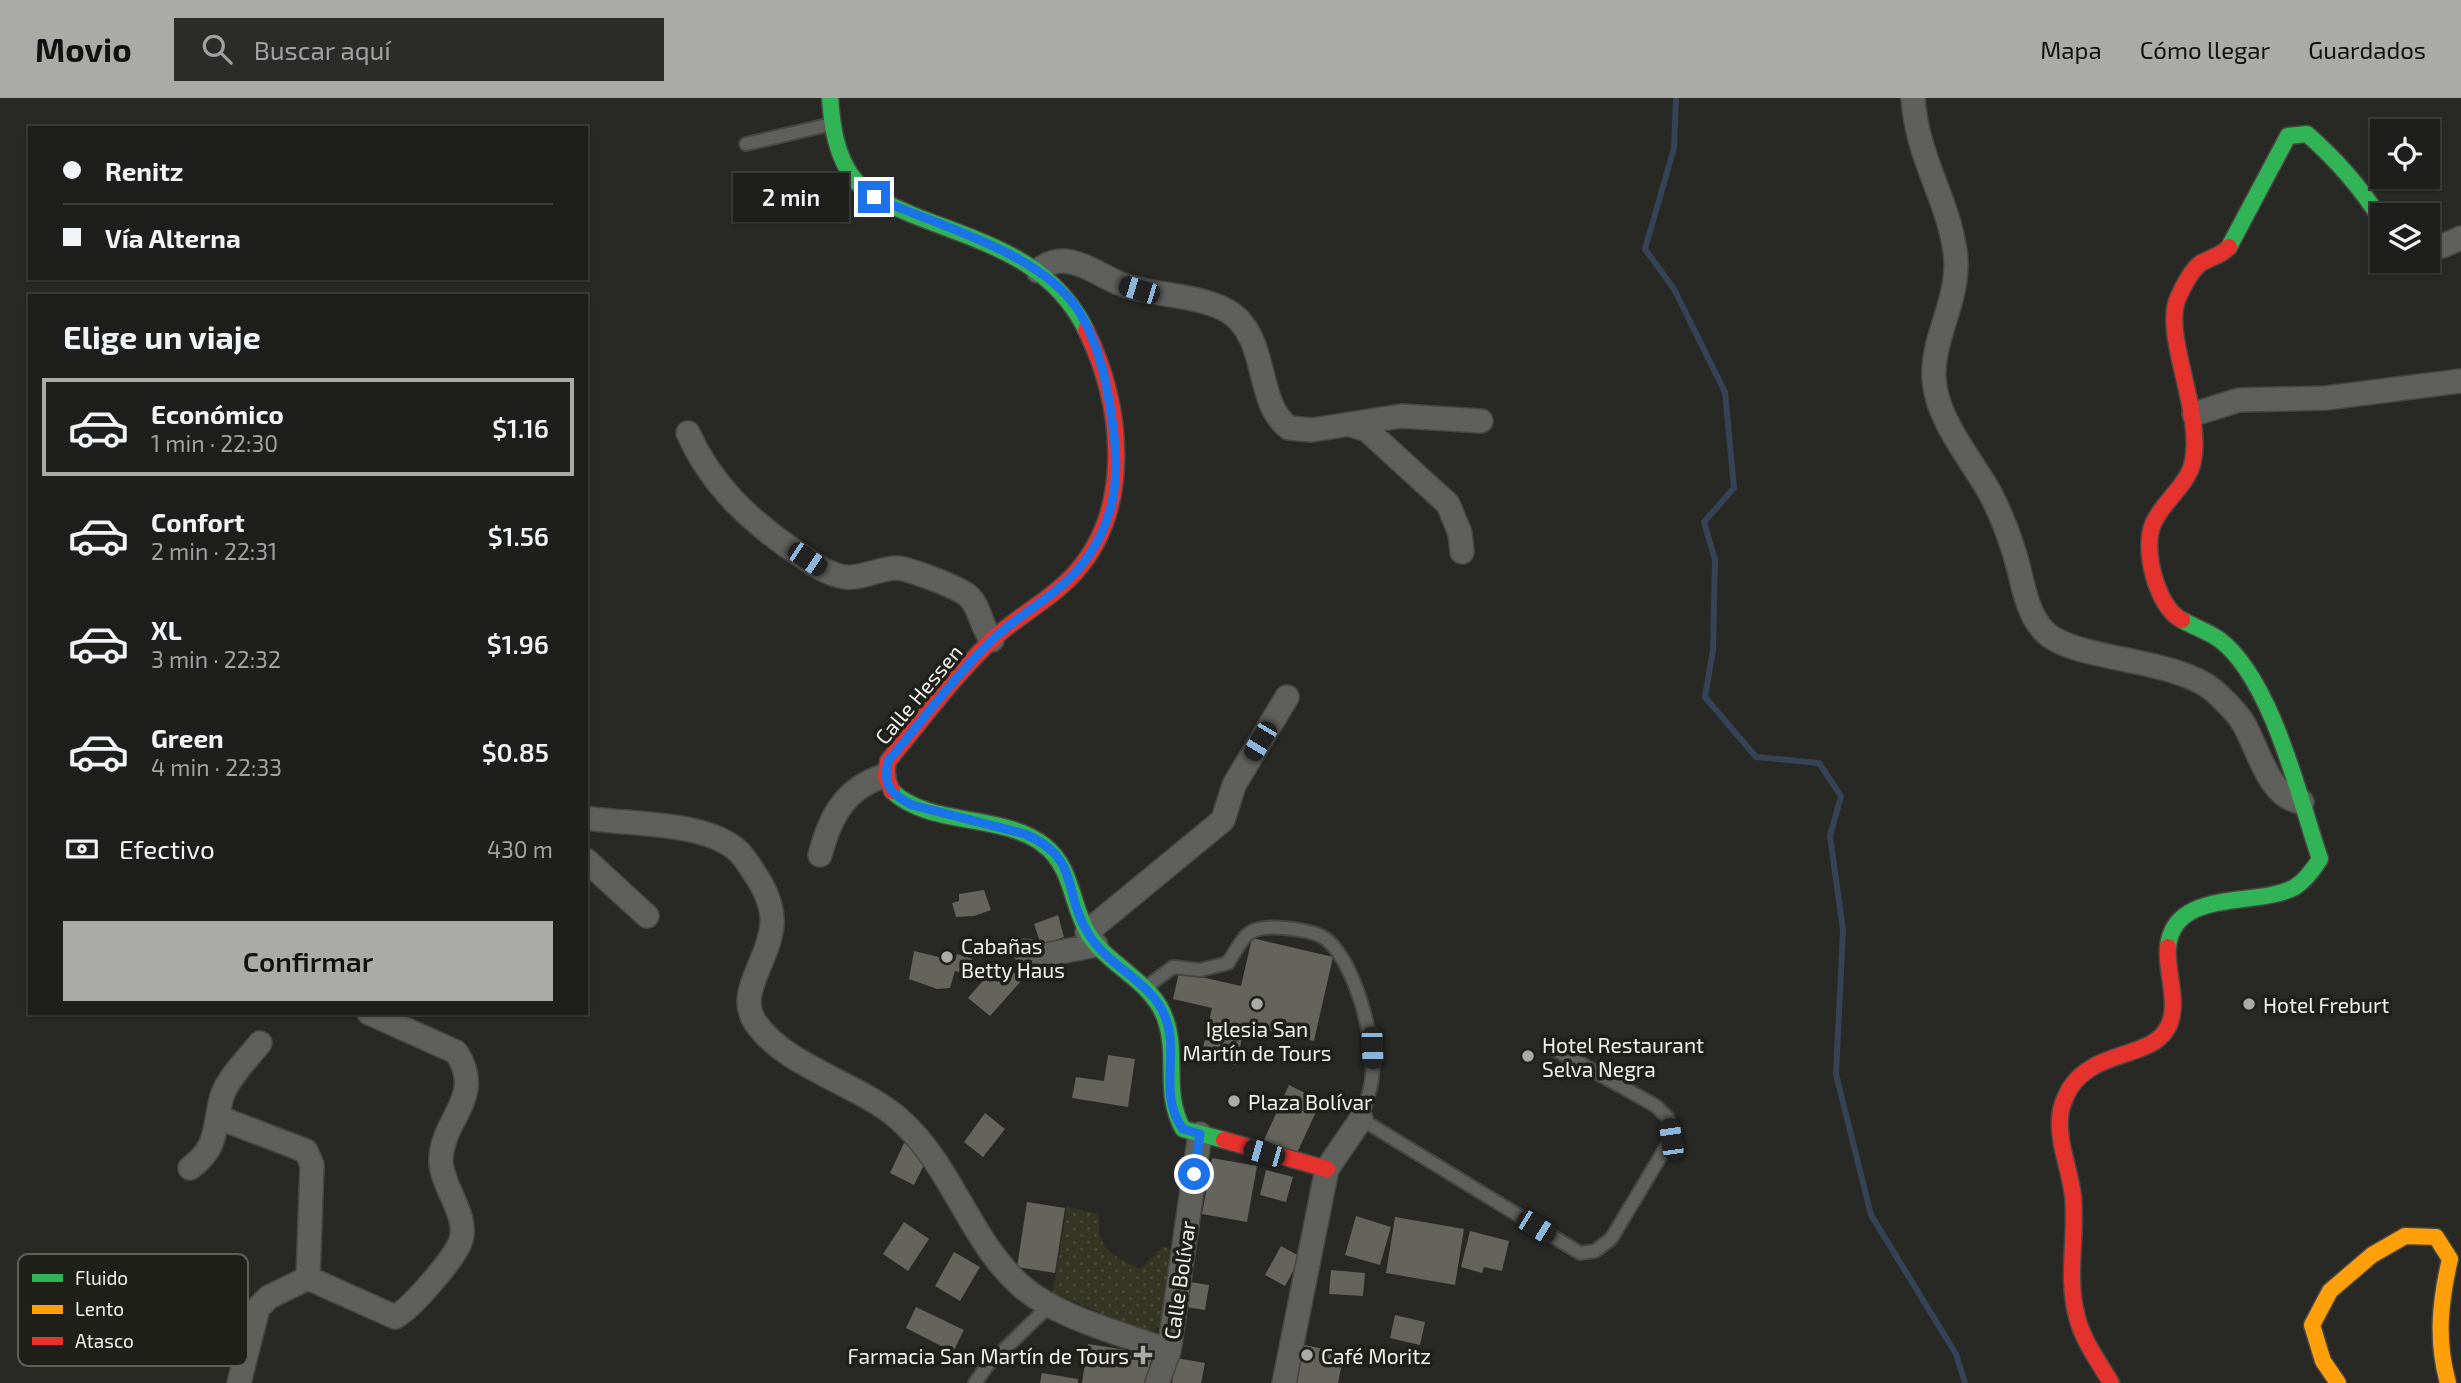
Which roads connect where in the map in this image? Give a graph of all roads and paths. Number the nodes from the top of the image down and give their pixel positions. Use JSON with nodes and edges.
{"nodes":[{"id":1,"x":830,"y":98,"type":"edge"},
{"id":2,"x":1913,"y":98,"type":"edge"},
{"id":3,"x":832,"y":124,"type":"junction"},
{"id":4,"x":746,"y":144,"type":"dead end"},
{"id":5,"x":2371,"y":203,"type":"edge"},
{"id":6,"x":2461,"y":238,"type":"edge"},
{"id":7,"x":2440,"y":246,"type":"edge"},
{"id":8,"x":1038,"y":271,"type":"junction"},
{"id":9,"x":2461,"y":381,"type":"edge"},
{"id":10,"x":2194,"y":414,"type":"junction"},
{"id":11,"x":1481,"y":421,"type":"dead end"},
{"id":12,"x":1352,"y":425,"type":"junction"},
{"id":13,"x":688,"y":433,"type":"dead end"},
{"id":14,"x":1462,"y":552,"type":"dead end"},
{"id":15,"x":992,"y":640,"type":"junction"},
{"id":16,"x":1287,"y":697,"type":"dead end"},
{"id":17,"x":884,"y":776,"type":"junction"},
{"id":18,"x":2302,"y":802,"type":"junction"},
{"id":19,"x":588,"y":818,"type":"edge"},
{"id":20,"x":820,"y":855,"type":"dead end"},
{"id":21,"x":588,"y":862,"type":"edge"},
{"id":22,"x":647,"y":916,"type":"dead end"},
{"id":23,"x":1092,"y":938,"type":"junction"},
{"id":24,"x":1025,"y":951,"type":"dead end"},
{"id":25,"x":1145,"y":988,"type":"junction"},
{"id":26,"x":373,"y":1015,"type":"edge"},
{"id":27,"x":260,"y":1043,"type":"dead end"},
{"id":28,"x":1549,"y":1046,"type":"dead end"},
{"id":29,"x":220,"y":1118,"type":"junction"},
{"id":30,"x":1362,"y":1119,"type":"junction"},
{"id":31,"x":1200,"y":1134,"type":"junction"},
{"id":32,"x":190,"y":1168,"type":"dead end"},
{"id":33,"x":1327,"y":1169,"type":"junction"},
{"id":34,"x":308,"y":1278,"type":"junction"},
{"id":35,"x":1050,"y":1305,"type":"junction"},
{"id":36,"x":248,"y":1347,"type":"edge"},
{"id":37,"x":1170,"y":1351,"type":"junction"},
{"id":38,"x":243,"y":1366,"type":"edge"},
{"id":39,"x":239,"y":1383,"type":"edge"},
{"id":40,"x":975,"y":1383,"type":"edge"},
{"id":41,"x":1157,"y":1383,"type":"edge"},
{"id":42,"x":1283,"y":1383,"type":"edge"},
{"id":43,"x":2111,"y":1383,"type":"edge"},
{"id":44,"x":2338,"y":1383,"type":"edge"},
{"id":45,"x":2448,"y":1383,"type":"edge"}],
"edges":[{"from":1,"to":3,"type":"street","name":"Calle Hessen"},
{"from":2,"to":18,"type":"street"},
{"from":3,"to":4,"type":"lane"},
{"from":3,"to":8,"type":"street","name":"Calle Hessen"},
{"from":5,"to":10,"type":"street"},
{"from":6,"to":7,"type":"street"},
{"from":8,"to":12,"type":"street"},
{"from":8,"to":15,"type":"street","name":"Calle Hessen"},
{"from":9,"to":10,"type":"street"},
{"from":10,"to":18,"type":"street"},
{"from":11,"to":12,"type":"street"},
{"from":12,"to":14,"type":"street"},
{"from":13,"to":15,"type":"street"},
{"from":15,"to":17,"type":"street","name":"Calle Hessen"},
{"from":16,"to":23,"type":"street"},
{"from":17,"to":20,"type":"street"},
{"from":17,"to":23,"type":"street","name":"Calle Hessen"},
{"from":18,"to":43,"type":"street"},
{"from":19,"to":35,"type":"street"},
{"from":21,"to":22,"type":"street"},
{"from":23,"to":24,"type":"street"},
{"from":23,"to":25,"type":"street","name":"Calle Hessen"},
{"from":25,"to":30,"type":"lane"},
{"from":25,"to":31,"type":"street","name":"Calle Hessen"},
{"from":26,"to":34,"type":"street"},
{"from":27,"to":29,"type":"street"},
{"from":28,"to":30,"type":"lane"},
{"from":29,"to":32,"type":"street"},
{"from":29,"to":34,"type":"street"},
{"from":30,"to":33,"type":"street"},
{"from":31,"to":33,"type":"street"},
{"from":31,"to":37,"type":"street","name":"Calle Bolívar"},
{"from":33,"to":42,"type":"street"},
{"from":34,"to":36,"type":"street"},
{"from":35,"to":37,"type":"street"},
{"from":35,"to":40,"type":"lane"},
{"from":37,"to":41,"type":"street","name":"Calle Bolívar"},
{"from":38,"to":39,"type":"street"},
{"from":44,"to":45,"type":"street"}]}
